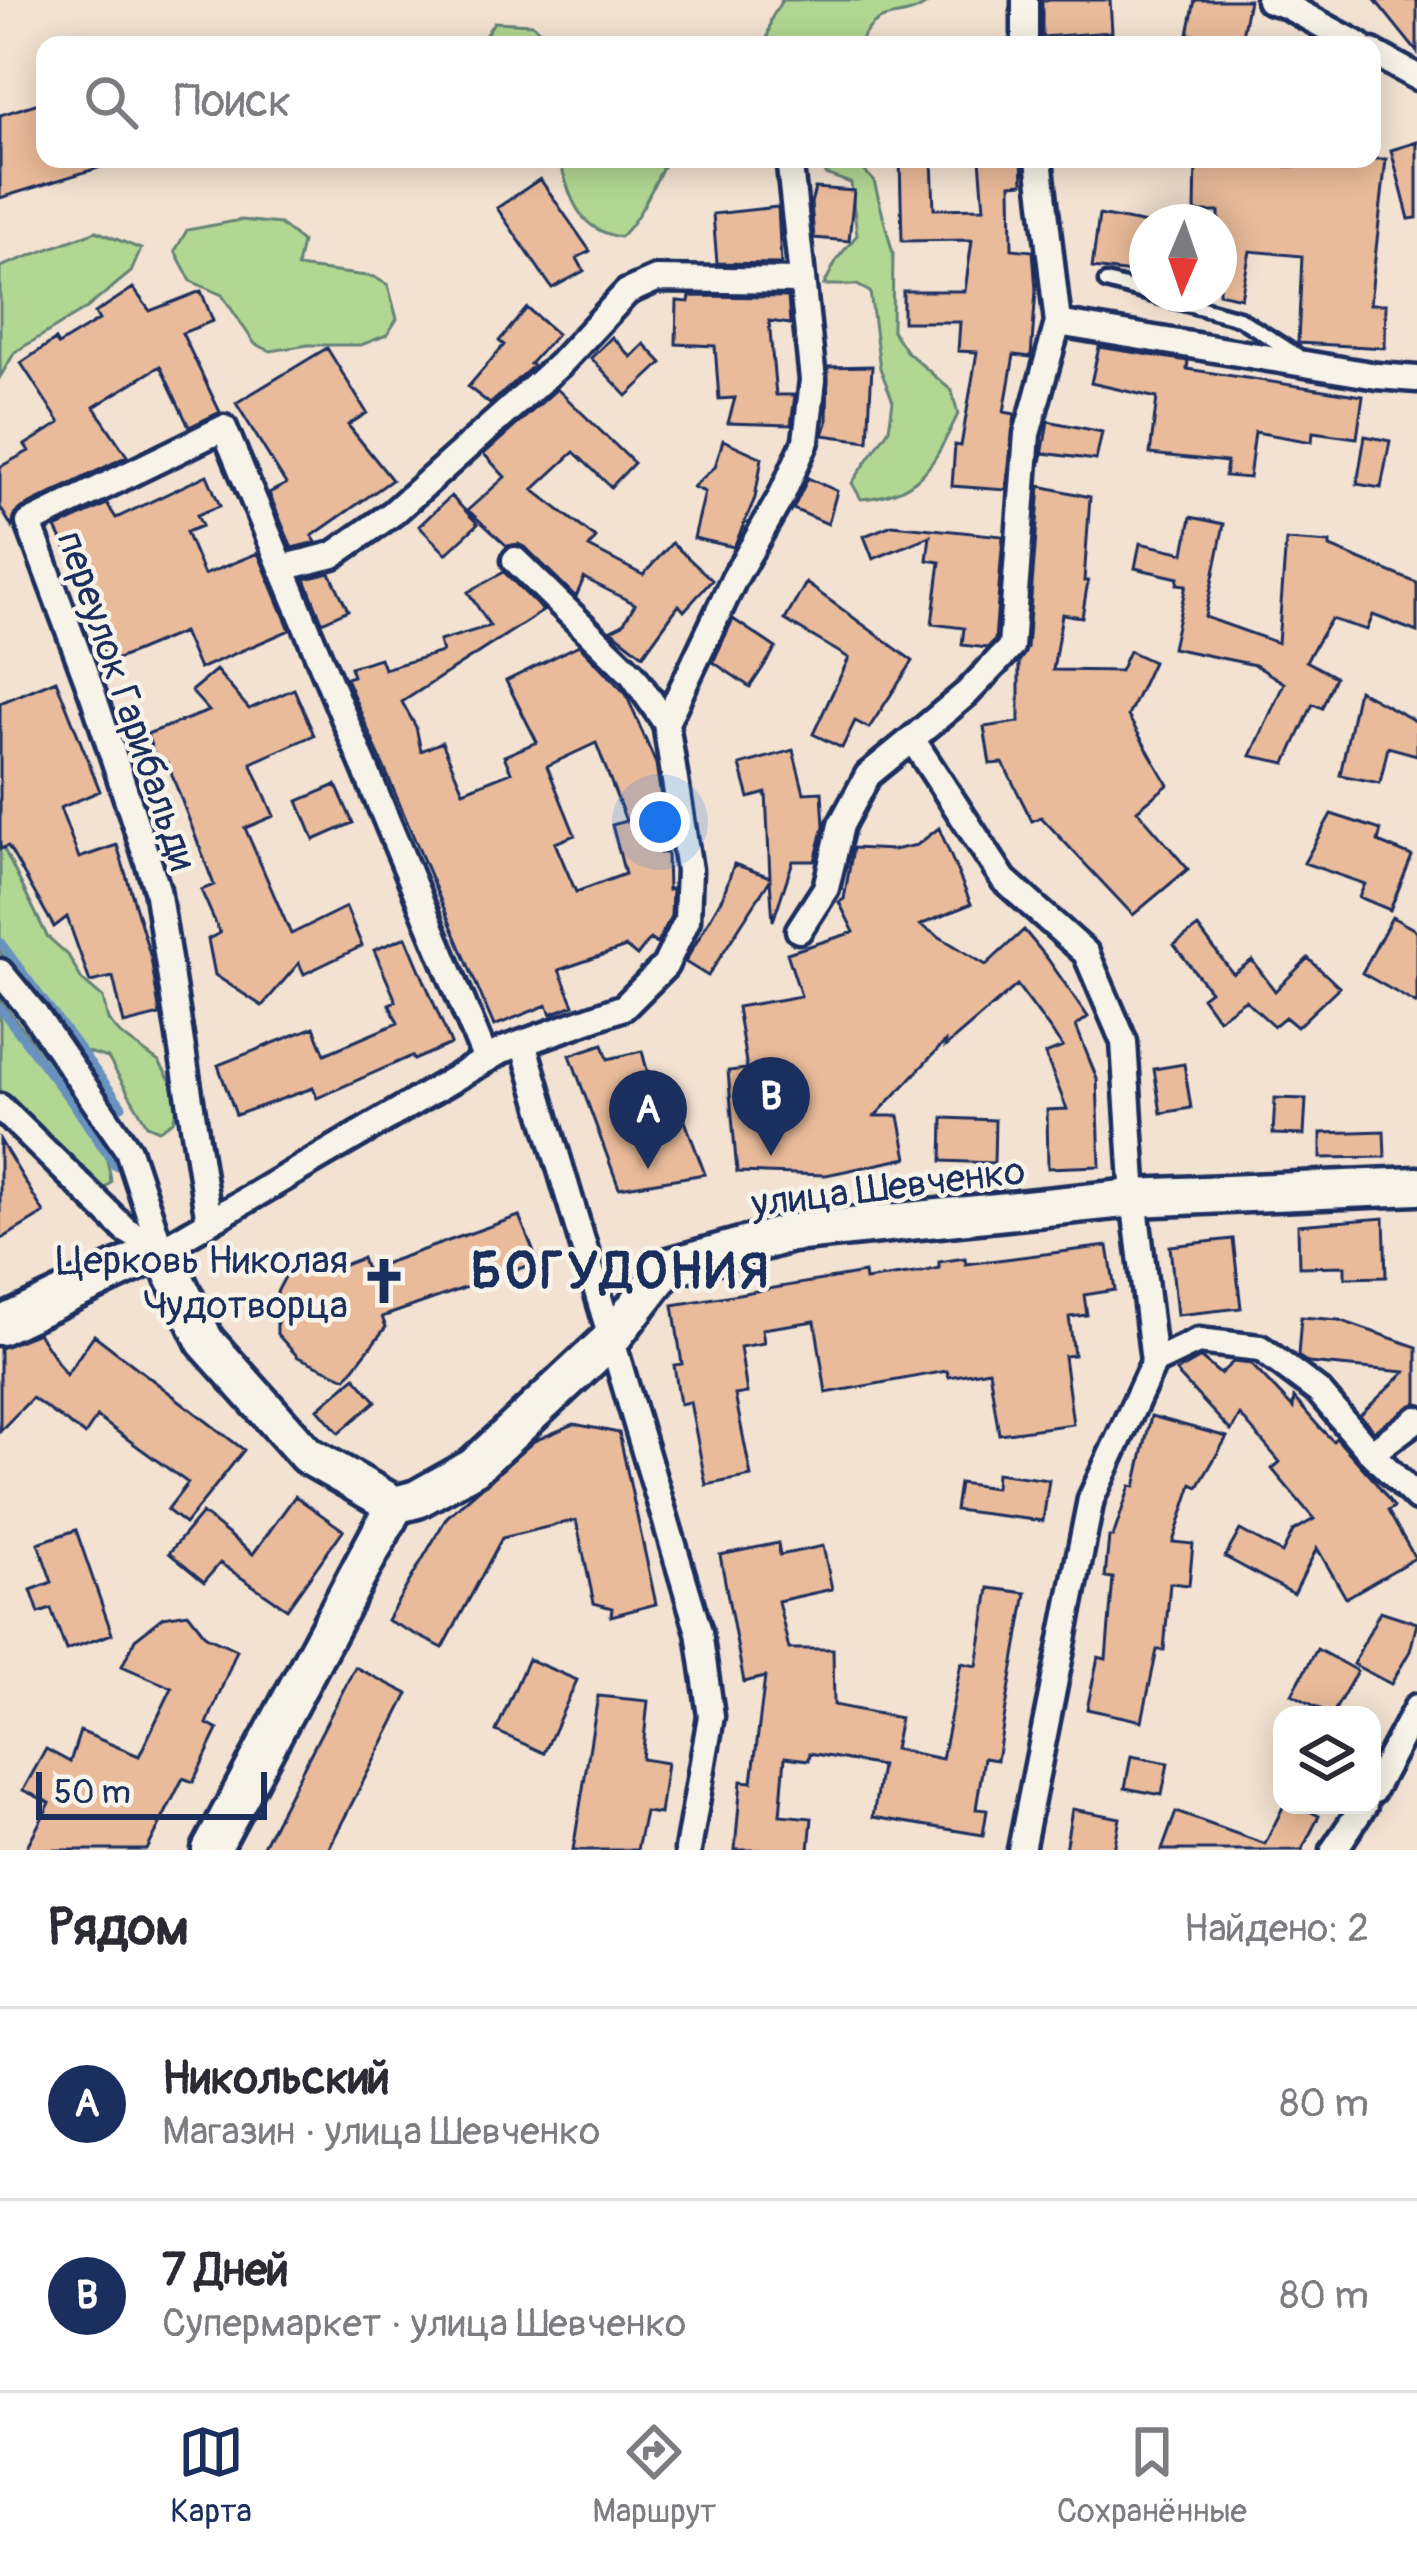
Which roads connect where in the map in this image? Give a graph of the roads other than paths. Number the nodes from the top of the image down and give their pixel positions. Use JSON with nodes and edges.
{"nodes":[{"id":1,"x":1025,"y":0,"type":"edge"},
{"id":2,"x":1269,"y":0,"type":"edge"},
{"id":3,"x":1025,"y":36,"type":"edge"},
{"id":4,"x":1342,"y":36,"type":"edge"},
{"id":5,"x":1381,"y":57,"type":"edge"},
{"id":6,"x":1417,"y":77,"type":"edge"},
{"id":7,"x":790,"y":168,"type":"edge"},
{"id":8,"x":1040,"y":168,"type":"edge"},
{"id":9,"x":800,"y":281,"type":"junction"},
{"id":10,"x":1106,"y":282,"type":"dead end"},
{"id":11,"x":1129,"y":288,"type":"edge"},
{"id":12,"x":1216,"y":312,"type":"edge"},
{"id":13,"x":1058,"y":323,"type":"junction"},
{"id":14,"x":1310,"y":365,"type":"junction"},
{"id":15,"x":1417,"y":379,"type":"edge"},
{"id":16,"x":515,"y":560,"type":"dead end"},
{"id":17,"x":282,"y":568,"type":"junction"},
{"id":18,"x":666,"y":723,"type":"junction"},
{"id":19,"x":912,"y":739,"type":"junction"},
{"id":20,"x":799,"y":930,"type":"dead end"},
{"id":21,"x":0,"y":972,"type":"edge"},
{"id":22,"x":504,"y":1051,"type":"junction"},
{"id":23,"x":0,"y":1107,"type":"edge"},
{"id":24,"x":1417,"y":1186,"type":"edge"},
{"id":25,"x":1134,"y":1198,"type":"junction"},
{"id":26,"x":209,"y":1222,"type":"junction"},
{"id":27,"x":161,"y":1250,"type":"junction"},
{"id":28,"x":0,"y":1326,"type":"edge"},
{"id":29,"x":611,"y":1340,"type":"junction"},
{"id":30,"x":1154,"y":1363,"type":"junction"},
{"id":31,"x":1417,"y":1419,"type":"edge"},
{"id":32,"x":1371,"y":1453,"type":"junction"},
{"id":33,"x":1417,"y":1498,"type":"edge"},
{"id":34,"x":395,"y":1504,"type":"junction"},
{"id":35,"x":1417,"y":1706,"type":"edge"},
{"id":36,"x":1381,"y":1774,"type":"edge"},
{"id":37,"x":1358,"y":1814,"type":"edge"},
{"id":38,"x":211,"y":1850,"type":"edge"},
{"id":39,"x":688,"y":1850,"type":"edge"},
{"id":40,"x":1022,"y":1850,"type":"edge"},
{"id":41,"x":1334,"y":1850,"type":"edge"}],
"edges":[{"from":1,"to":3,"type":"street"},
{"from":2,"to":4,"type":"street"},
{"from":5,"to":6,"type":"street"},
{"from":7,"to":9,"type":"street"},
{"from":8,"to":13,"type":"street"},
{"from":9,"to":17,"type":"street"},
{"from":9,"to":18,"type":"street"},
{"from":10,"to":11,"type":"lane"},
{"from":12,"to":14,"type":"lane"},
{"from":13,"to":14,"type":"street"},
{"from":13,"to":19,"type":"street"},
{"from":14,"to":15,"type":"street"},
{"from":16,"to":18,"type":"street"},
{"from":17,"to":22,"type":"street","name":"переулок Гарибальди"},
{"from":17,"to":26,"type":"street","name":"переулок Гарибальди"},
{"from":18,"to":22,"type":"street"},
{"from":19,"to":20,"type":"street"},
{"from":19,"to":25,"type":"street"},
{"from":21,"to":27,"type":"street"},
{"from":22,"to":26,"type":"street"},
{"from":22,"to":29,"type":"street","name":"переулок Гарибальди"},
{"from":23,"to":27,"type":"street"},
{"from":24,"to":25,"type":"street","name":"улица Шевченко"},
{"from":25,"to":29,"type":"street","name":"улица Шевченко"},
{"from":25,"to":30,"type":"street"},
{"from":26,"to":27,"type":"street"},
{"from":27,"to":28,"type":"street"},
{"from":27,"to":34,"type":"street"},
{"from":29,"to":34,"type":"street","name":"улица Шевченко"},
{"from":29,"to":39,"type":"street"},
{"from":30,"to":32,"type":"street"},
{"from":30,"to":40,"type":"street"},
{"from":31,"to":32,"type":"street"},
{"from":32,"to":33,"type":"street"},
{"from":34,"to":38,"type":"street"},
{"from":35,"to":36,"type":"street"},
{"from":37,"to":41,"type":"street"}]}
